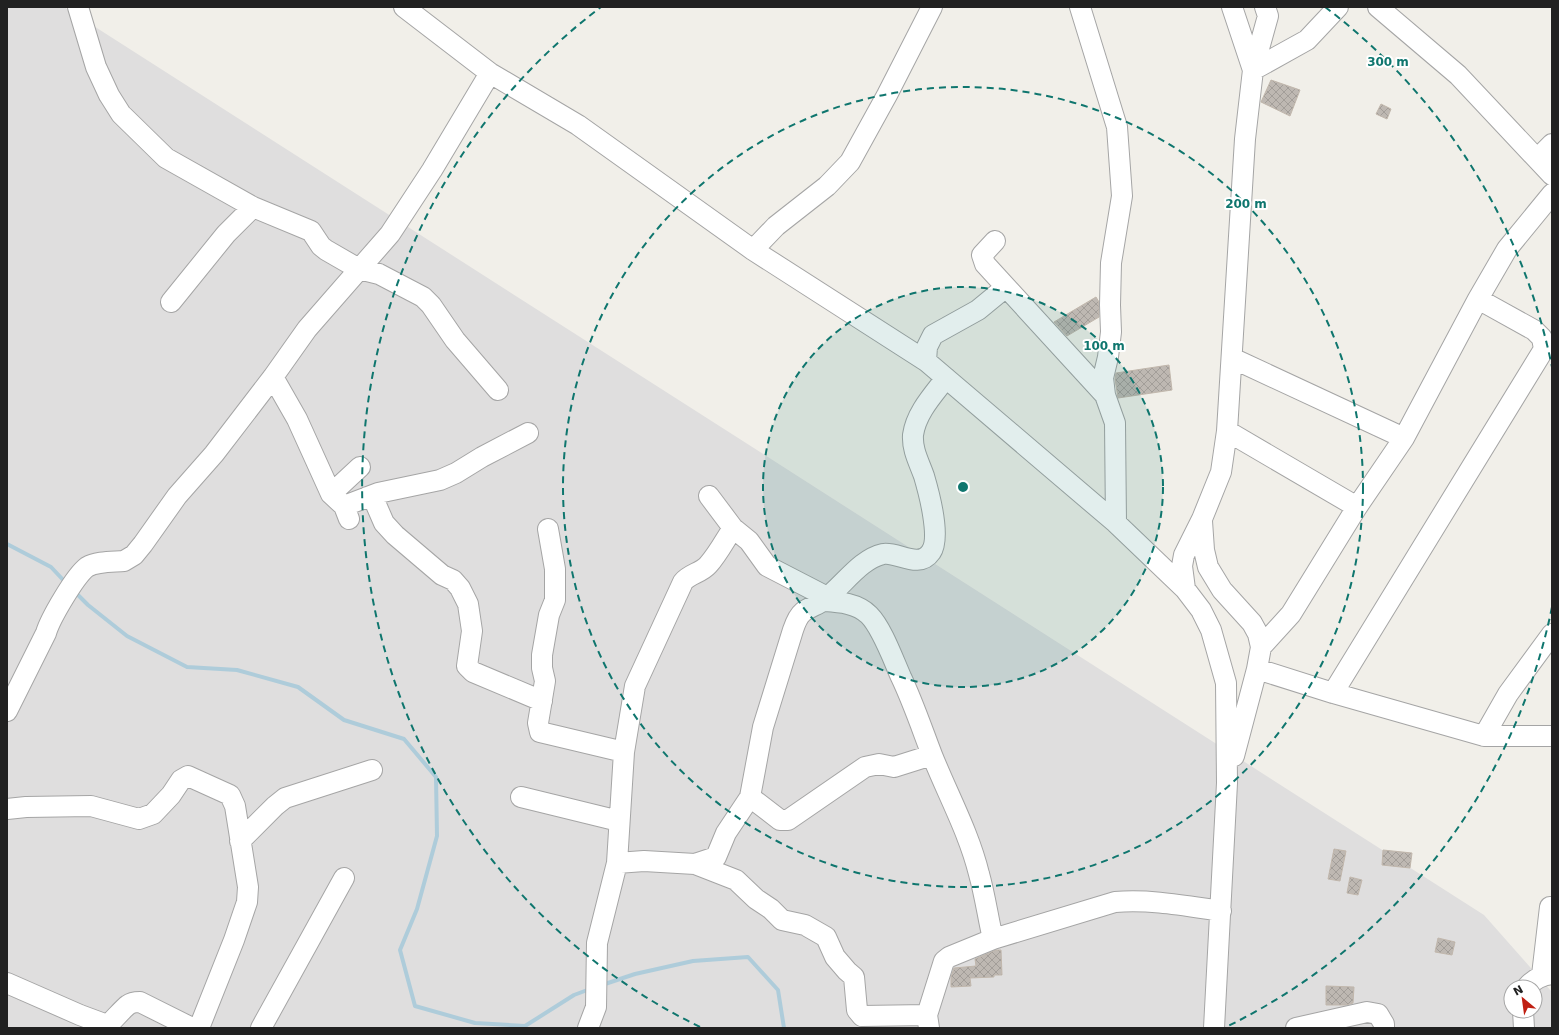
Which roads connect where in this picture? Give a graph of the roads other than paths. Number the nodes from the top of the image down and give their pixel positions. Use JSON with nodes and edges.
{"nodes":[{"id":1,"x":78,"y":7,"type":"edge"},
{"id":2,"x":404,"y":7,"type":"edge"},
{"id":3,"x":932,"y":7,"type":"edge"},
{"id":4,"x":1080,"y":7,"type":"edge"},
{"id":5,"x":1232,"y":7,"type":"edge"},
{"id":6,"x":1338,"y":7,"type":"edge"},
{"id":7,"x":1378,"y":7,"type":"edge"},
{"id":8,"x":1270,"y":10,"type":"edge"},
{"id":9,"x":1253,"y":70,"type":"junction"},
{"id":10,"x":490,"y":74,"type":"junction"},
{"id":11,"x":1552,"y":144,"type":"edge"},
{"id":12,"x":1536,"y":159,"type":"junction"},
{"id":13,"x":1552,"y":175,"type":"edge"},
{"id":14,"x":1552,"y":194,"type":"edge"},
{"id":15,"x":253,"y":207,"type":"junction"},
{"id":16,"x":994,"y":241,"type":"dead end"},
{"id":17,"x":753,"y":250,"type":"junction"},
{"id":18,"x":359,"y":269,"type":"junction"},
{"id":19,"x":1006,"y":287,"type":"junction"},
{"id":20,"x":1478,"y":299,"type":"junction"},
{"id":21,"x":170,"y":302,"type":"dead end"},
{"id":22,"x":1232,"y":358,"type":"junction"},
{"id":23,"x":926,"y":361,"type":"junction"},
{"id":24,"x":273,"y":377,"type":"junction"},
{"id":25,"x":946,"y":378,"type":"junction"},
{"id":26,"x":498,"y":390,"type":"dead end"},
{"id":27,"x":1105,"y":395,"type":"junction"},
{"id":28,"x":1227,"y":430,"type":"junction"},
{"id":29,"x":528,"y":433,"type":"dead end"},
{"id":30,"x":1404,"y":438,"type":"junction"},
{"id":31,"x":360,"y":467,"type":"dead end"},
{"id":32,"x":709,"y":496,"type":"dead end"},
{"id":33,"x":367,"y":497,"type":"junction"},
{"id":34,"x":341,"y":506,"type":"junction"},
{"id":35,"x":1357,"y":507,"type":"junction"},
{"id":36,"x":1202,"y":519,"type":"junction"},
{"id":37,"x":1116,"y":524,"type":"junction"},
{"id":38,"x":733,"y":528,"type":"junction"},
{"id":39,"x":548,"y":529,"type":"dead end"},
{"id":40,"x":1185,"y":589,"type":"junction"},
{"id":41,"x":831,"y":600,"type":"junction"},
{"id":42,"x":1552,"y":634,"type":"edge"},
{"id":43,"x":1261,"y":647,"type":"junction"},
{"id":44,"x":1257,"y":669,"type":"junction"},
{"id":45,"x":1333,"y":693,"type":"junction"},
{"id":46,"x":542,"y":701,"type":"junction"},
{"id":47,"x":7,"y":711,"type":"edge"},
{"id":48,"x":1484,"y":736,"type":"junction"},
{"id":49,"x":1552,"y":736,"type":"edge"},
{"id":50,"x":624,"y":752,"type":"junction"},
{"id":51,"x":932,"y":755,"type":"junction"},
{"id":52,"x":372,"y":770,"type":"dead end"},
{"id":53,"x":1227,"y":783,"type":"junction"},
{"id":54,"x":521,"y":797,"type":"dead end"},
{"id":55,"x":750,"y":797,"type":"junction"},
{"id":56,"x":7,"y":809,"type":"edge"},
{"id":57,"x":619,"y":821,"type":"junction"},
{"id":58,"x":240,"y":841,"type":"junction"},
{"id":59,"x":617,"y":863,"type":"junction"},
{"id":60,"x":695,"y":864,"type":"junction"},
{"id":61,"x":344,"y":878,"type":"dead end"},
{"id":62,"x":1550,"y":907,"type":"dead end"},
{"id":63,"x":1221,"y":911,"type":"junction"},
{"id":64,"x":993,"y":939,"type":"junction"},
{"id":65,"x":1541,"y":979,"type":"edge"},
{"id":66,"x":7,"y":983,"type":"edge"},
{"id":67,"x":928,"y":1022,"type":"edge"},
{"id":68,"x":107,"y":1027,"type":"edge"},
{"id":69,"x":192,"y":1028,"type":"edge"},
{"id":70,"x":199,"y":1028,"type":"edge"},
{"id":71,"x":261,"y":1028,"type":"edge"},
{"id":72,"x":588,"y":1028,"type":"edge"},
{"id":73,"x":1214,"y":1028,"type":"edge"},
{"id":74,"x":1296,"y":1028,"type":"edge"},
{"id":75,"x":1384,"y":1028,"type":"edge"}],
"edges":[{"from":1,"to":15,"type":"street"},
{"from":2,"to":10,"type":"street"},
{"from":3,"to":17,"type":"street"},
{"from":4,"to":27,"type":"street"},
{"from":5,"to":9,"type":"street"},
{"from":6,"to":9,"type":"street"},
{"from":7,"to":12,"type":"street"},
{"from":8,"to":9,"type":"street"},
{"from":9,"to":22,"type":"street"},
{"from":10,"to":17,"type":"street"},
{"from":10,"to":18,"type":"street"},
{"from":11,"to":12,"type":"street"},
{"from":12,"to":13,"type":"street"},
{"from":14,"to":20,"type":"street"},
{"from":15,"to":18,"type":"street"},
{"from":15,"to":21,"type":"street"},
{"from":16,"to":19,"type":"street"},
{"from":17,"to":23,"type":"street"},
{"from":18,"to":24,"type":"street"},
{"from":18,"to":26,"type":"street"},
{"from":19,"to":23,"type":"street"},
{"from":19,"to":27,"type":"street"},
{"from":20,"to":30,"type":"street"},
{"from":20,"to":45,"type":"street"},
{"from":22,"to":28,"type":"street"},
{"from":22,"to":30,"type":"street"},
{"from":23,"to":25,"type":"street"},
{"from":24,"to":34,"type":"street"},
{"from":24,"to":47,"type":"street"},
{"from":25,"to":37,"type":"street"},
{"from":25,"to":41,"type":"street"},
{"from":27,"to":37,"type":"street"},
{"from":28,"to":35,"type":"street"},
{"from":28,"to":36,"type":"street"},
{"from":29,"to":33,"type":"street"},
{"from":30,"to":35,"type":"street"},
{"from":31,"to":34,"type":"street"},
{"from":32,"to":38,"type":"street"},
{"from":33,"to":34,"type":"street"},
{"from":33,"to":46,"type":"street"},
{"from":35,"to":43,"type":"street"},
{"from":36,"to":40,"type":"street"},
{"from":36,"to":43,"type":"street"},
{"from":37,"to":40,"type":"street"},
{"from":38,"to":41,"type":"street"},
{"from":38,"to":50,"type":"street"},
{"from":39,"to":46,"type":"street"},
{"from":40,"to":53,"type":"street"},
{"from":41,"to":51,"type":"street"},
{"from":41,"to":55,"type":"street"},
{"from":42,"to":48,"type":"street"},
{"from":43,"to":44,"type":"street"},
{"from":44,"to":45,"type":"street"},
{"from":44,"to":53,"type":"street"},
{"from":45,"to":48,"type":"street"},
{"from":46,"to":50,"type":"street"},
{"from":48,"to":49,"type":"street"},
{"from":50,"to":57,"type":"street"},
{"from":51,"to":55,"type":"street"},
{"from":51,"to":64,"type":"street"},
{"from":52,"to":58,"type":"street"},
{"from":53,"to":63,"type":"street"},
{"from":54,"to":57,"type":"street"},
{"from":55,"to":60,"type":"street"},
{"from":56,"to":58,"type":"street"},
{"from":57,"to":59,"type":"street"},
{"from":58,"to":70,"type":"street"},
{"from":59,"to":60,"type":"street"},
{"from":59,"to":72,"type":"street"},
{"from":60,"to":67,"type":"street"},
{"from":61,"to":71,"type":"street"},
{"from":62,"to":65,"type":"street"},
{"from":63,"to":64,"type":"street"},
{"from":63,"to":73,"type":"street"},
{"from":64,"to":67,"type":"street"},
{"from":66,"to":68,"type":"street"},
{"from":68,"to":69,"type":"street"},
{"from":74,"to":75,"type":"street"}]}
